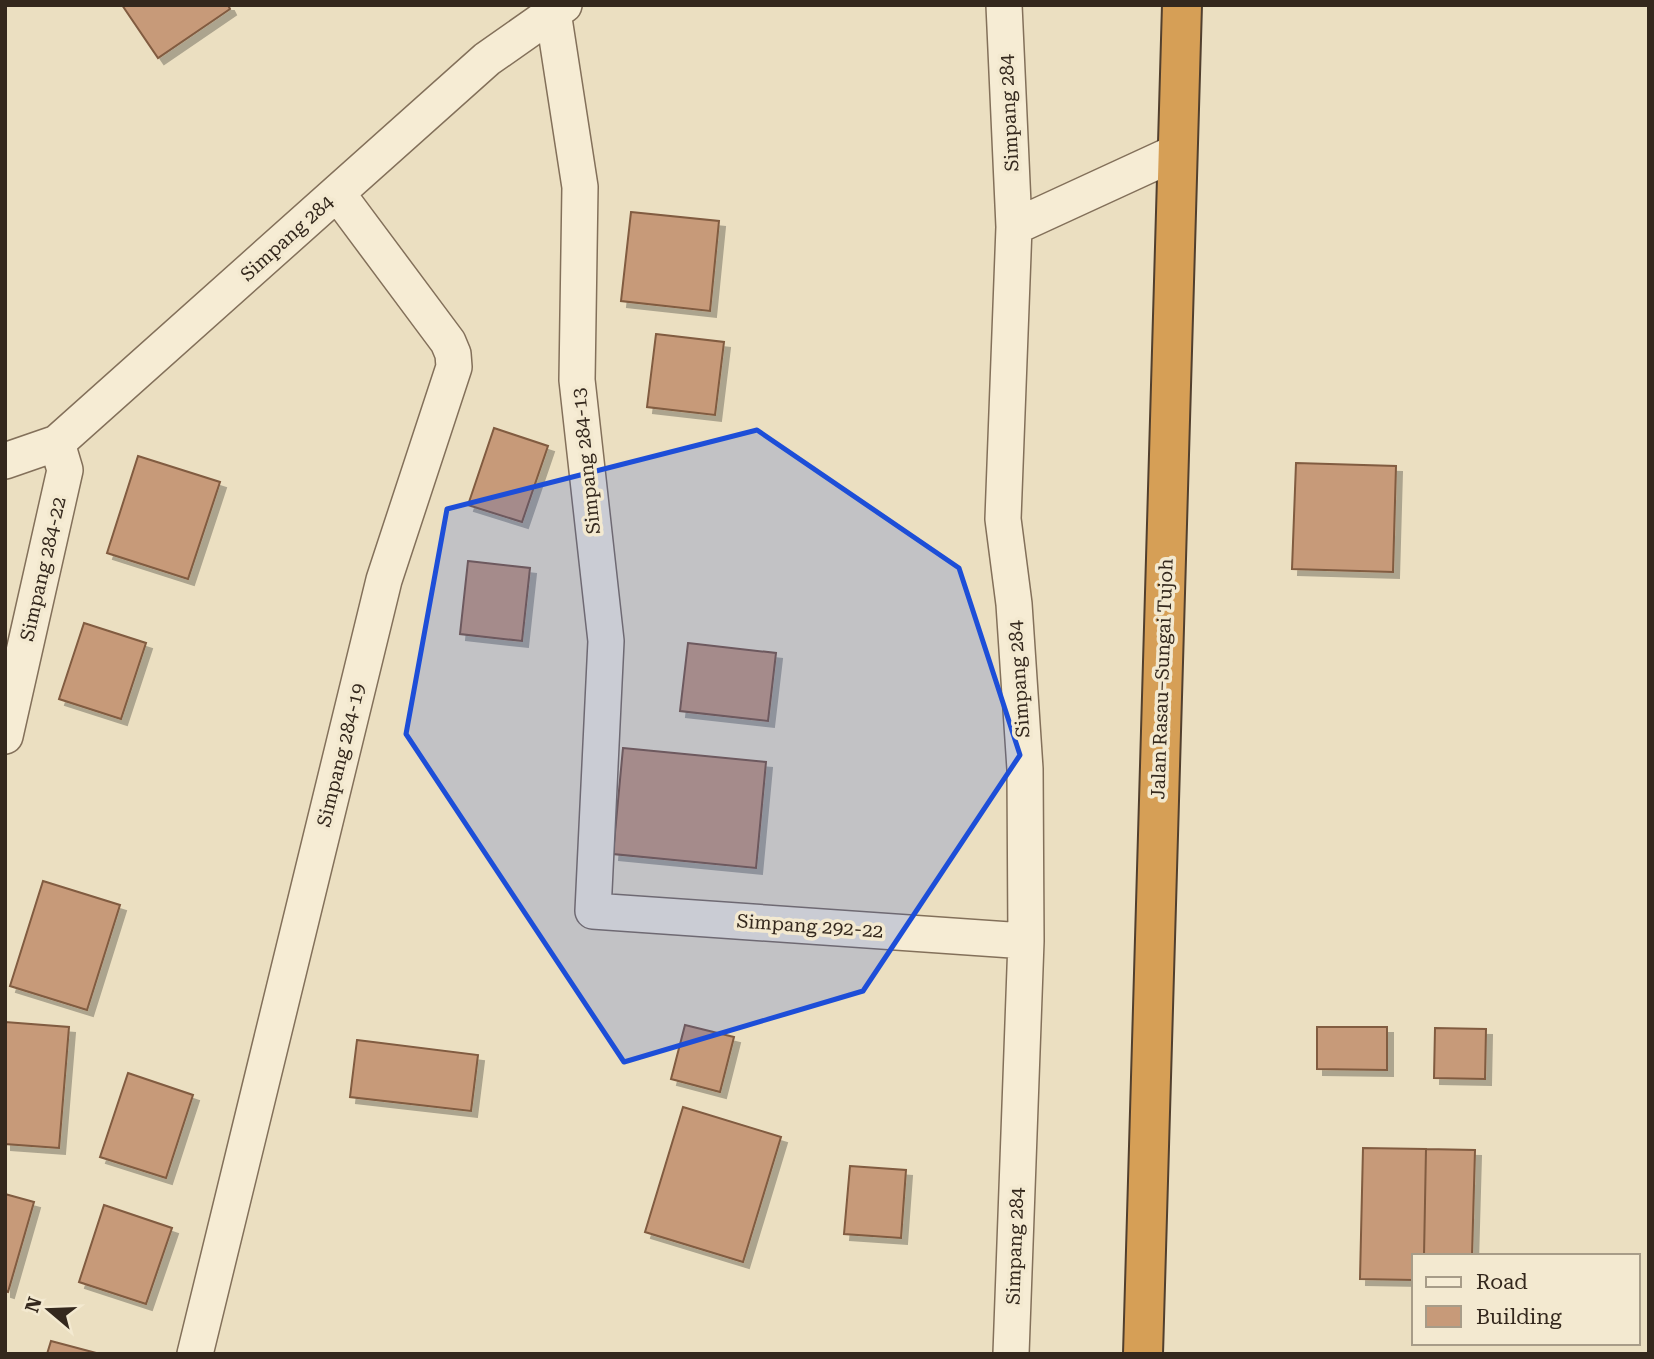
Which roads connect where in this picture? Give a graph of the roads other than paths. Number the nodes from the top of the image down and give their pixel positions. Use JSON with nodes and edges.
{"nodes":[{"id":1,"x":1003,"y":5,"type":"edge"},
{"id":2,"x":1182,"y":5,"type":"edge"},
{"id":3,"x":559,"y":9,"type":"edge"},
{"id":4,"x":1177,"y":152,"type":"junction"},
{"id":5,"x":337,"y":193,"type":"junction"},
{"id":6,"x":1014,"y":227,"type":"junction"},
{"id":7,"x":57,"y":443,"type":"junction"},
{"id":8,"x":5,"y":461,"type":"edge"},
{"id":9,"x":5,"y":736,"type":"edge"},
{"id":10,"x":593,"y":911,"type":"joint"},
{"id":11,"x":1026,"y":941,"type":"junction"},
{"id":12,"x":195,"y":1354,"type":"edge"},
{"id":13,"x":1011,"y":1354,"type":"edge"},
{"id":14,"x":1143,"y":1354,"type":"edge"}],
"edges":[{"from":1,"to":6,"type":"street","name":"Simpang 284"},
{"from":2,"to":4,"type":"highway","name":"Jalan Rasau–Sungai Tujoh"},
{"from":3,"to":5,"type":"street","name":"Simpang 284"},
{"from":3,"to":10,"type":"street","name":"Simpang 284-13"},
{"from":4,"to":6,"type":"street"},
{"from":4,"to":14,"type":"highway","name":"Jalan Rasau–Sungai Tujoh"},
{"from":5,"to":7,"type":"street","name":"Simpang 284"},
{"from":5,"to":12,"type":"street","name":"Simpang 284-19"},
{"from":6,"to":11,"type":"street","name":"Simpang 284"},
{"from":7,"to":8,"type":"street","name":"Simpang 284"},
{"from":7,"to":9,"type":"street","name":"Simpang 284-22"},
{"from":10,"to":11,"type":"street","name":"Simpang 292-22"},
{"from":11,"to":13,"type":"street","name":"Simpang 284"}]}
